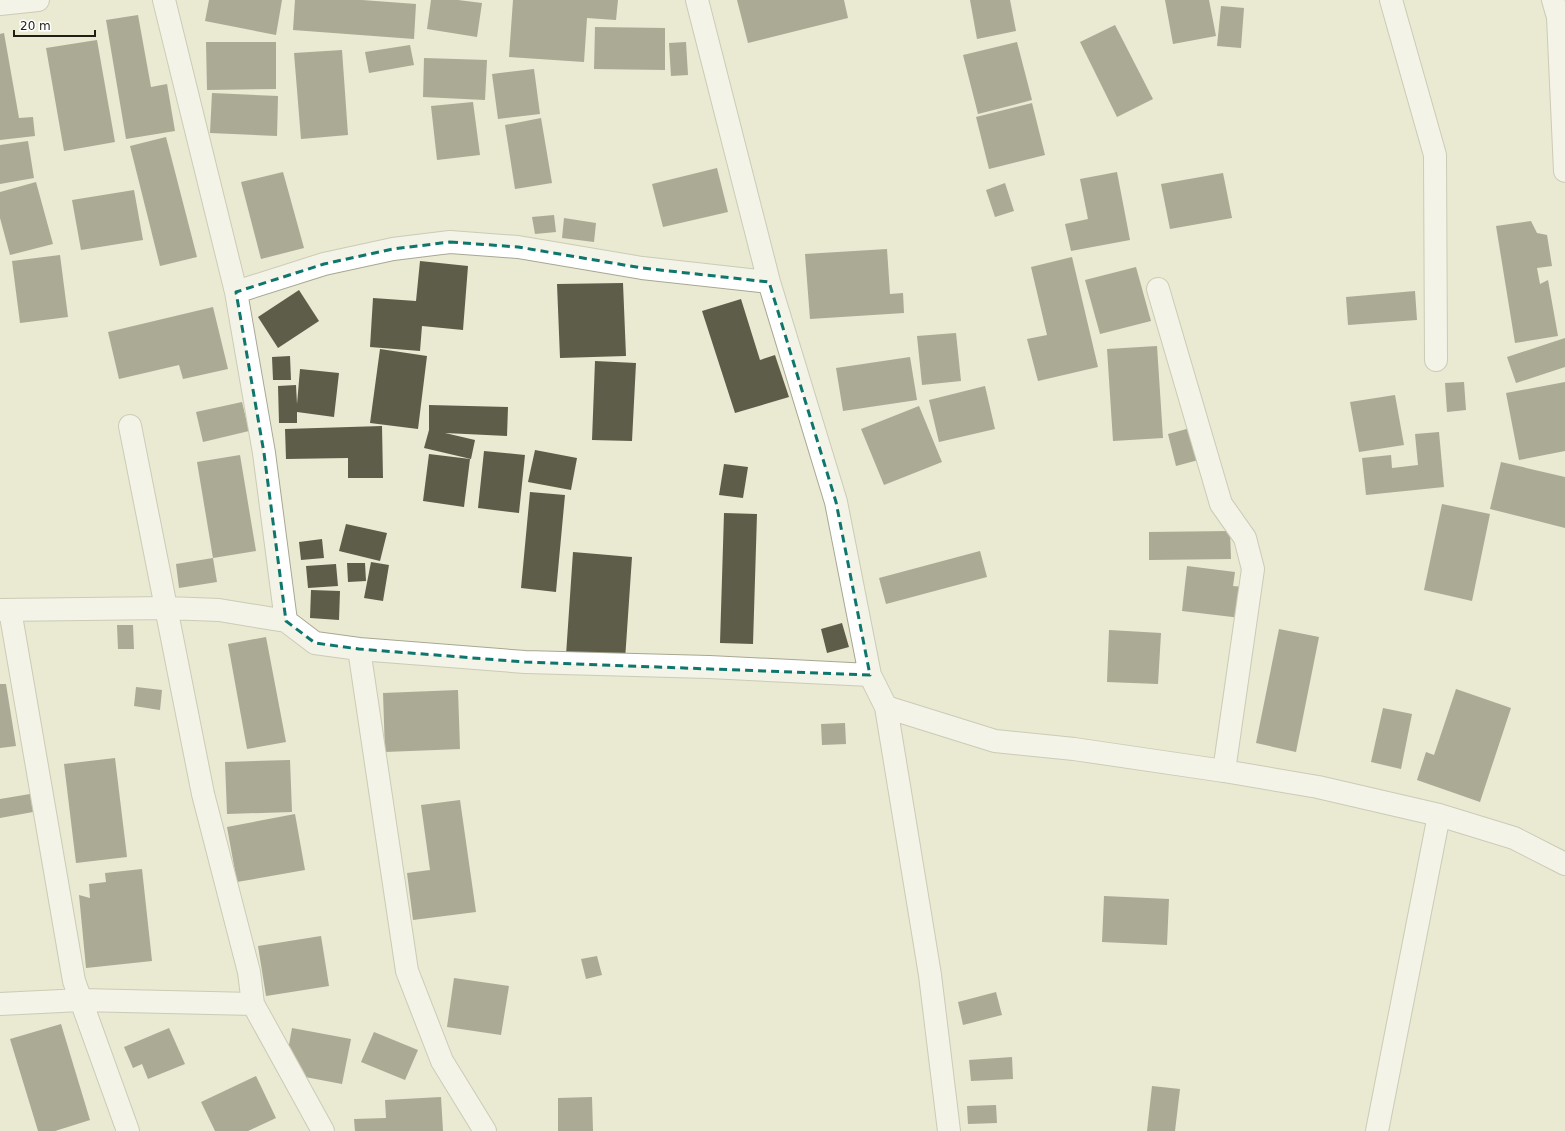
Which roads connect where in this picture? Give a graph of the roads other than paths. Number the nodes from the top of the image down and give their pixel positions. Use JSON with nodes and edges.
{"nodes":[{"id":1,"x":38,"y":0,"type":"edge"},
{"id":2,"x":164,"y":0,"type":"edge"},
{"id":3,"x":697,"y":0,"type":"edge"},
{"id":4,"x":1391,"y":0,"type":"edge"},
{"id":5,"x":1553,"y":0,"type":"edge"},
{"id":6,"x":0,"y":4,"type":"edge"},
{"id":7,"x":1565,"y":171,"type":"edge"},
{"id":8,"x":769,"y":282,"type":"junction"},
{"id":9,"x":1158,"y":289,"type":"dead end"},
{"id":10,"x":236,"y":292,"type":"junction"},
{"id":11,"x":1436,"y":360,"type":"dead end"},
{"id":12,"x":130,"y":426,"type":"dead end"},
{"id":13,"x":167,"y":608,"type":"junction"},
{"id":14,"x":5,"y":610,"type":"edge"},
{"id":15,"x":286,"y":621,"type":"junction"},
{"id":16,"x":359,"y":649,"type":"junction"},
{"id":17,"x":870,"y":675,"type":"junction"},
{"id":18,"x":886,"y":707,"type":"junction"},
{"id":19,"x":1224,"y":771,"type":"junction"},
{"id":20,"x":1439,"y":815,"type":"junction"},
{"id":21,"x":1565,"y":864,"type":"edge"},
{"id":22,"x":81,"y":1000,"type":"junction"},
{"id":23,"x":0,"y":1004,"type":"edge"},
{"id":24,"x":253,"y":1004,"type":"junction"},
{"id":25,"x":128,"y":1131,"type":"edge"},
{"id":26,"x":323,"y":1131,"type":"edge"},
{"id":27,"x":485,"y":1131,"type":"edge"},
{"id":28,"x":949,"y":1131,"type":"edge"},
{"id":29,"x":1377,"y":1131,"type":"edge"}],
"edges":[{"from":1,"to":6,"type":"street"},
{"from":2,"to":10,"type":"street"},
{"from":3,"to":8,"type":"street"},
{"from":4,"to":11,"type":"street"},
{"from":5,"to":7,"type":"street"},
{"from":8,"to":10,"type":"street"},
{"from":8,"to":17,"type":"street"},
{"from":9,"to":19,"type":"street"},
{"from":10,"to":15,"type":"street"},
{"from":12,"to":13,"type":"street"},
{"from":13,"to":14,"type":"street"},
{"from":13,"to":15,"type":"street"},
{"from":13,"to":24,"type":"street"},
{"from":14,"to":22,"type":"street"},
{"from":15,"to":16,"type":"street"},
{"from":16,"to":17,"type":"street"},
{"from":16,"to":27,"type":"street"},
{"from":17,"to":18,"type":"street"},
{"from":18,"to":19,"type":"street"},
{"from":18,"to":28,"type":"street"},
{"from":19,"to":20,"type":"street"},
{"from":20,"to":21,"type":"street"},
{"from":20,"to":29,"type":"street"},
{"from":22,"to":23,"type":"street"},
{"from":22,"to":24,"type":"street"},
{"from":22,"to":25,"type":"street"},
{"from":24,"to":26,"type":"street"}]}
